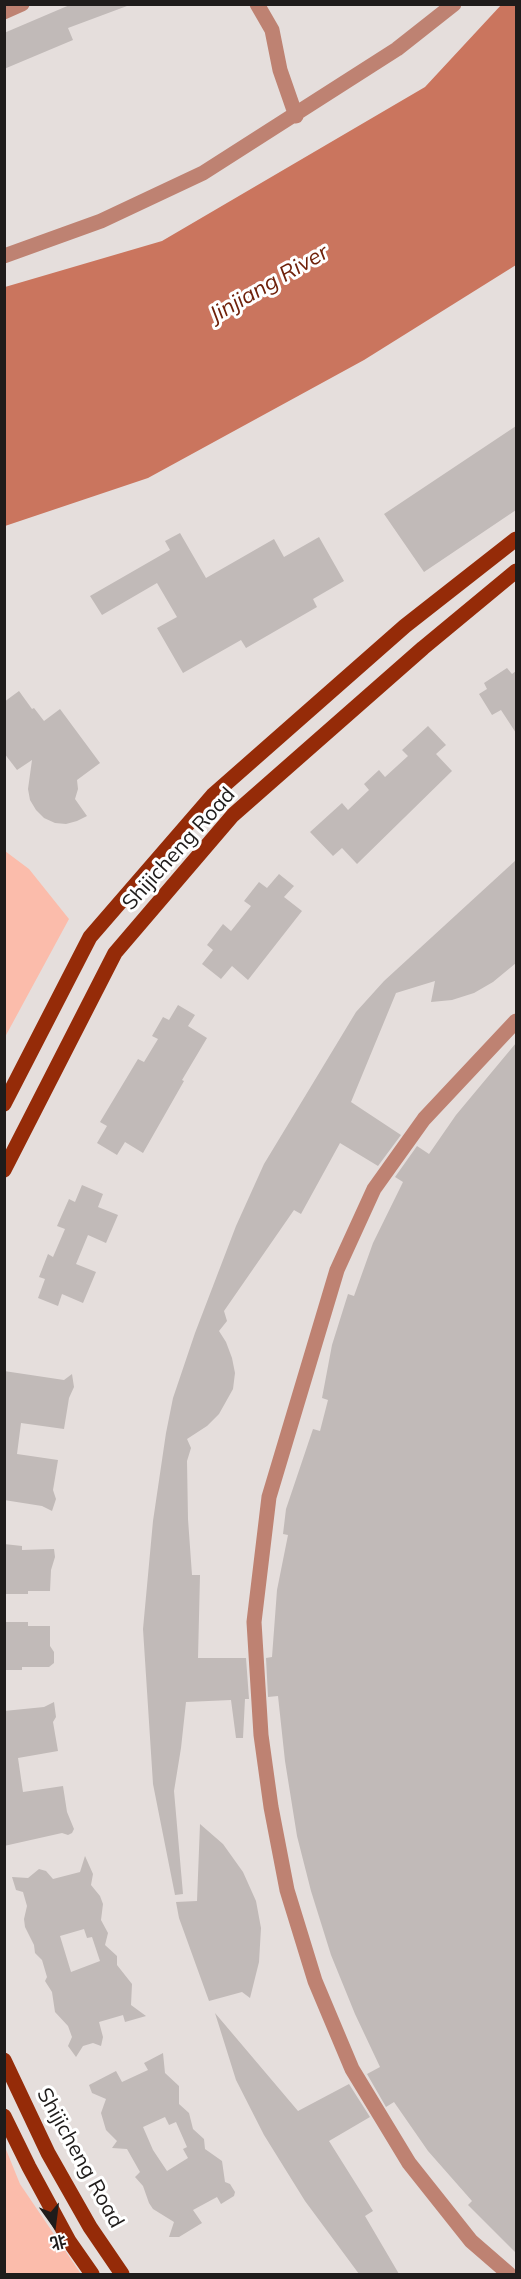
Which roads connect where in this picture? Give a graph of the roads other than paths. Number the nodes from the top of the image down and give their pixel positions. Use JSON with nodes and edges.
{"nodes":[{"id":1,"x":22,"y":4,"type":"edge"},
{"id":2,"x":257,"y":4,"type":"edge"},
{"id":3,"x":453,"y":4,"type":"edge"},
{"id":4,"x":4,"y":12,"type":"edge"},
{"id":5,"x":296,"y":116,"type":"junction"},
{"id":6,"x":4,"y":256,"type":"edge"},
{"id":7,"x":516,"y":539,"type":"edge"},
{"id":8,"x":516,"y":571,"type":"edge"},
{"id":9,"x":516,"y":1021,"type":"edge"},
{"id":10,"x":4,"y":1104,"type":"edge"},
{"id":11,"x":4,"y":1170,"type":"edge"},
{"id":12,"x":4,"y":2060,"type":"edge"},
{"id":13,"x":4,"y":2116,"type":"edge"},
{"id":14,"x":92,"y":2274,"type":"edge"},
{"id":15,"x":123,"y":2274,"type":"edge"},
{"id":16,"x":509,"y":2274,"type":"edge"}],
"edges":[{"from":1,"to":4,"type":"street"},
{"from":2,"to":5,"type":"street"},
{"from":3,"to":5,"type":"street"},
{"from":5,"to":6,"type":"street"},
{"from":7,"to":10,"type":"main road","name":"Shijicheng Road"},
{"from":8,"to":11,"type":"main road","name":"Shijicheng Road"},
{"from":9,"to":16,"type":"street"},
{"from":12,"to":15,"type":"main road","name":"Shijicheng Road"},
{"from":13,"to":14,"type":"main road"}]}
